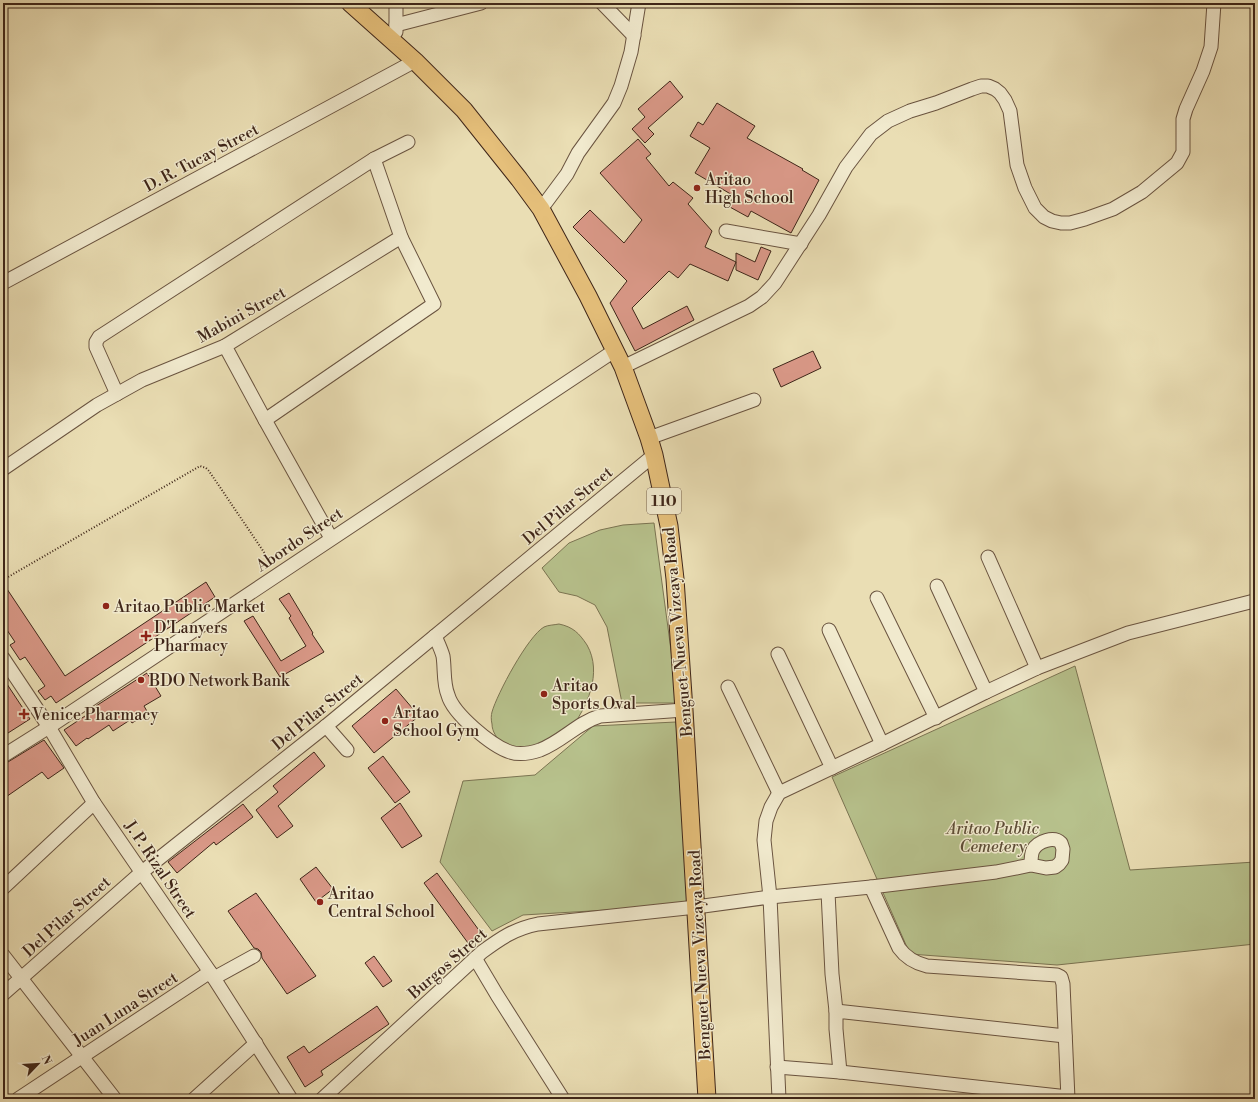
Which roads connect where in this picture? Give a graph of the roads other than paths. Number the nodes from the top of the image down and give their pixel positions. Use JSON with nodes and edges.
{"nodes":[{"id":1,"x":350,"y":3,"type":"edge"},
{"id":2,"x":396,"y":3,"type":"edge"},
{"id":3,"x":481,"y":3,"type":"edge"},
{"id":4,"x":602,"y":3,"type":"edge"},
{"id":5,"x":639,"y":3,"type":"edge"},
{"id":6,"x":1214,"y":3,"type":"edge"},
{"id":7,"x":396,"y":25,"type":"junction"},
{"id":8,"x":634,"y":36,"type":"junction"},
{"id":9,"x":396,"y":44,"type":"junction"},
{"id":10,"x":415,"y":61,"type":"junction"},
{"id":11,"x":408,"y":142,"type":"dead end"},
{"id":12,"x":374,"y":159,"type":"junction"},
{"id":13,"x":541,"y":209,"type":"junction"},
{"id":14,"x":726,"y":231,"type":"dead end"},
{"id":15,"x":401,"y":237,"type":"junction"},
{"id":16,"x":800,"y":244,"type":"junction"},
{"id":17,"x":3,"y":283,"type":"edge"},
{"id":18,"x":225,"y":346,"type":"junction"},
{"id":19,"x":614,"y":351,"type":"junction"},
{"id":20,"x":623,"y":367,"type":"junction"},
{"id":21,"x":117,"y":394,"type":"junction"},
{"id":22,"x":754,"y":400,"type":"dead end"},
{"id":23,"x":265,"y":420,"type":"junction"},
{"id":24,"x":649,"y":438,"type":"junction"},
{"id":25,"x":654,"y":455,"type":"junction"},
{"id":26,"x":3,"y":469,"type":"edge"},
{"id":27,"x":331,"y":538,"type":"junction"},
{"id":28,"x":988,"y":557,"type":"dead end"},
{"id":29,"x":937,"y":586,"type":"dead end"},
{"id":30,"x":877,"y":598,"type":"dead end"},
{"id":31,"x":1254,"y":601,"type":"edge"},
{"id":32,"x":829,"y":630,"type":"dead end"},
{"id":33,"x":435,"y":636,"type":"junction"},
{"id":34,"x":778,"y":654,"type":"dead end"},
{"id":35,"x":5,"y":665,"type":"edge"},
{"id":36,"x":1038,"y":668,"type":"junction"},
{"id":37,"x":728,"y":687,"type":"dead end"},
{"id":38,"x":986,"y":692,"type":"junction"},
{"id":39,"x":684,"y":710,"type":"junction"},
{"id":40,"x":936,"y":718,"type":"junction"},
{"id":41,"x":326,"y":726,"type":"junction"},
{"id":42,"x":49,"y":727,"type":"junction"},
{"id":43,"x":882,"y":744,"type":"junction"},
{"id":44,"x":347,"y":750,"type":"dead end"},
{"id":45,"x":3,"y":756,"type":"edge"},
{"id":46,"x":832,"y":768,"type":"junction"},
{"id":47,"x":780,"y":793,"type":"junction"},
{"id":48,"x":94,"y":803,"type":"junction"},
{"id":49,"x":1031,"y":865,"type":"dead end"},
{"id":50,"x":142,"y":872,"type":"junction"},
{"id":51,"x":3,"y":888,"type":"edge"},
{"id":52,"x":871,"y":888,"type":"junction"},
{"id":53,"x":828,"y":892,"type":"junction"},
{"id":54,"x":770,"y":897,"type":"junction"},
{"id":55,"x":696,"y":907,"type":"junction"},
{"id":56,"x":3,"y":955,"type":"edge"},
{"id":57,"x":254,"y":956,"type":"dead end"},
{"id":58,"x":475,"y":958,"type":"junction"},
{"id":59,"x":212,"y":975,"type":"junction"},
{"id":60,"x":21,"y":979,"type":"junction"},
{"id":61,"x":3,"y":994,"type":"edge"},
{"id":62,"x":836,"y":1011,"type":"junction"},
{"id":63,"x":1065,"y":1036,"type":"junction"},
{"id":64,"x":256,"y":1043,"type":"junction"},
{"id":65,"x":81,"y":1056,"type":"junction"},
{"id":66,"x":777,"y":1067,"type":"junction"},
{"id":67,"x":840,"y":1072,"type":"junction"},
{"id":68,"x":1068,"y":1098,"type":"edge"},
{"id":69,"x":18,"y":1099,"type":"edge"},
{"id":70,"x":115,"y":1099,"type":"edge"},
{"id":71,"x":194,"y":1099,"type":"edge"},
{"id":72,"x":291,"y":1099,"type":"edge"},
{"id":73,"x":322,"y":1099,"type":"edge"},
{"id":74,"x":563,"y":1099,"type":"edge"},
{"id":75,"x":707,"y":1099,"type":"edge"},
{"id":76,"x":779,"y":1099,"type":"edge"}],
"edges":[{"from":1,"to":9,"type":"main road","name":"Benguet-Nueva Vizcaya Road","number":"110"},
{"from":2,"to":7,"type":"street"},
{"from":3,"to":7,"type":"street"},
{"from":4,"to":8,"type":"street"},
{"from":5,"to":8,"type":"street"},
{"from":6,"to":16,"type":"street"},
{"from":7,"to":9,"type":"street"},
{"from":8,"to":13,"type":"street"},
{"from":9,"to":10,"type":"main road","name":"Benguet-Nueva Vizcaya Road","number":"110"},
{"from":10,"to":13,"type":"main road","name":"Benguet-Nueva Vizcaya Road","number":"110"},
{"from":10,"to":17,"type":"street","name":"D. R. Tucay Street"},
{"from":11,"to":12,"type":"street"},
{"from":12,"to":15,"type":"street"},
{"from":12,"to":21,"type":"street"},
{"from":13,"to":19,"type":"main road","name":"Benguet-Nueva Vizcaya Road","number":"110"},
{"from":14,"to":16,"type":"street"},
{"from":15,"to":18,"type":"street","name":"Mabini Street"},
{"from":15,"to":23,"type":"street"},
{"from":16,"to":20,"type":"street"},
{"from":18,"to":21,"type":"street","name":"Mabini Street"},
{"from":18,"to":23,"type":"street"},
{"from":19,"to":20,"type":"main road","name":"Benguet-Nueva Vizcaya Road","number":"110"},
{"from":19,"to":27,"type":"street","name":"Abordo Street"},
{"from":20,"to":24,"type":"main road","name":"Benguet-Nueva Vizcaya Road","number":"110"},
{"from":21,"to":26,"type":"street","name":"Mabini Street"},
{"from":22,"to":24,"type":"street"},
{"from":23,"to":27,"type":"street"},
{"from":24,"to":25,"type":"main road","name":"Benguet-Nueva Vizcaya Road","number":"110"},
{"from":25,"to":33,"type":"street","name":"Del Pilar Street"},
{"from":25,"to":39,"type":"main road","name":"Benguet-Nueva Vizcaya Road","number":"110"},
{"from":27,"to":42,"type":"street","name":"Abordo Street"},
{"from":28,"to":36,"type":"street"},
{"from":29,"to":38,"type":"street"},
{"from":30,"to":40,"type":"street"},
{"from":31,"to":36,"type":"street"},
{"from":32,"to":43,"type":"street"},
{"from":33,"to":39,"type":"street"},
{"from":33,"to":41,"type":"street","name":"Del Pilar Street"},
{"from":34,"to":46,"type":"street"},
{"from":35,"to":42,"type":"street","name":"J. P. Rizal Street"},
{"from":36,"to":38,"type":"street"},
{"from":37,"to":47,"type":"street"},
{"from":38,"to":40,"type":"street"},
{"from":39,"to":55,"type":"main road","name":"Benguet-Nueva Vizcaya Road","number":"110"},
{"from":40,"to":43,"type":"street"},
{"from":41,"to":44,"type":"street"},
{"from":41,"to":50,"type":"street","name":"Del Pilar Street"},
{"from":42,"to":45,"type":"street","name":"Abordo Street"},
{"from":42,"to":48,"type":"street","name":"J. P. Rizal Street"},
{"from":43,"to":46,"type":"street"},
{"from":46,"to":47,"type":"street"},
{"from":47,"to":54,"type":"street"},
{"from":48,"to":50,"type":"street","name":"J. P. Rizal Street"},
{"from":48,"to":51,"type":"street"},
{"from":49,"to":52,"type":"street","name":"Burgos Street"},
{"from":50,"to":59,"type":"street","name":"J. P. Rizal Street"},
{"from":50,"to":60,"type":"street","name":"Del Pilar Street"},
{"from":52,"to":53,"type":"street","name":"Burgos Street"},
{"from":52,"to":63,"type":"street"},
{"from":53,"to":54,"type":"street","name":"Burgos Street"},
{"from":53,"to":62,"type":"street"},
{"from":54,"to":55,"type":"street","name":"Burgos Street"},
{"from":54,"to":66,"type":"street"},
{"from":55,"to":58,"type":"street","name":"Burgos Street"},
{"from":55,"to":75,"type":"main road","name":"Benguet-Nueva Vizcaya Road","number":"110"},
{"from":56,"to":60,"type":"street"},
{"from":57,"to":59,"type":"street","name":"Juan Luna Street"},
{"from":58,"to":73,"type":"street","name":"Burgos Street"},
{"from":58,"to":74,"type":"street"},
{"from":59,"to":64,"type":"street","name":"J. P. Rizal Street"},
{"from":59,"to":65,"type":"street","name":"Juan Luna Street"},
{"from":60,"to":61,"type":"street","name":"Del Pilar Street"},
{"from":60,"to":65,"type":"street"},
{"from":62,"to":63,"type":"street"},
{"from":62,"to":67,"type":"street"},
{"from":63,"to":68,"type":"street"},
{"from":64,"to":71,"type":"street"},
{"from":64,"to":72,"type":"street","name":"J. P. Rizal Street"},
{"from":65,"to":69,"type":"street","name":"Juan Luna Street"},
{"from":65,"to":70,"type":"street"},
{"from":66,"to":67,"type":"street"},
{"from":66,"to":76,"type":"street"},
{"from":67,"to":68,"type":"street"}]}
